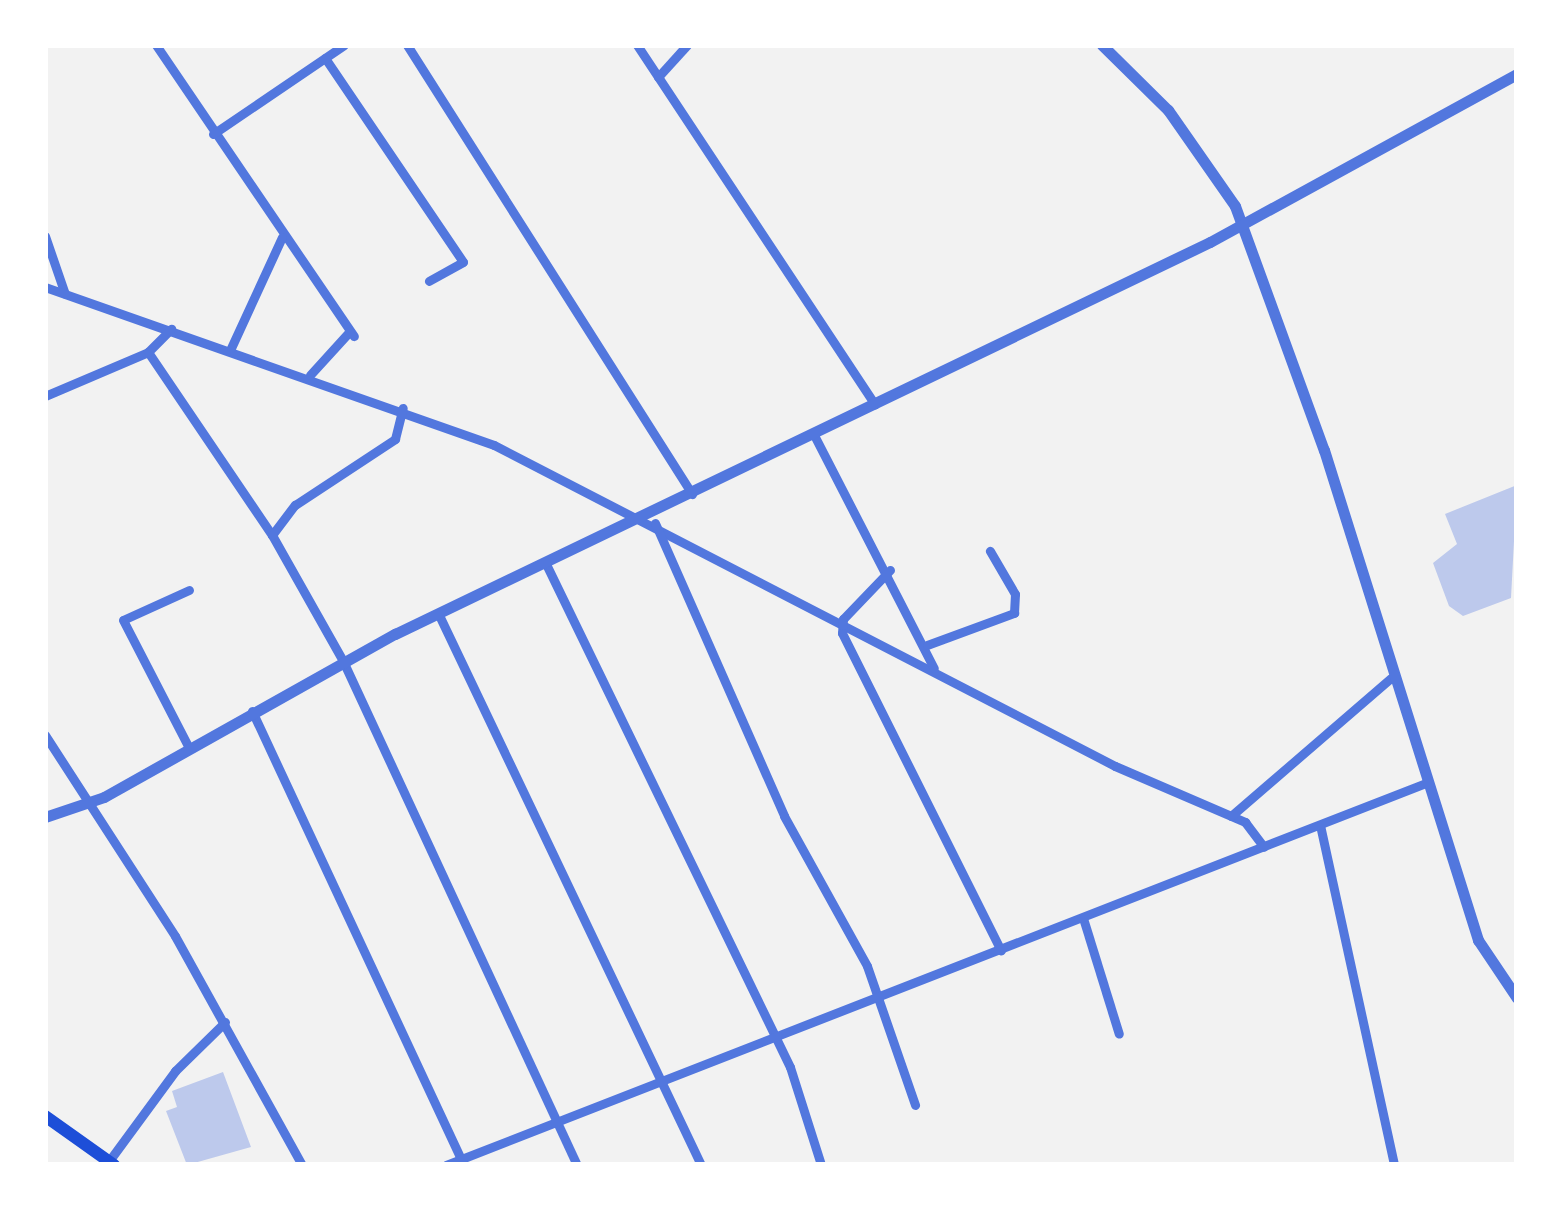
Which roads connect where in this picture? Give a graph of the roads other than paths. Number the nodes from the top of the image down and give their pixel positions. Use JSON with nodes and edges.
{"nodes":[{"id":1,"x":156,"y":45,"type":"edge"},
{"id":2,"x":344,"y":45,"type":"edge"},
{"id":3,"x":407,"y":45,"type":"edge"},
{"id":4,"x":637,"y":45,"type":"edge"},
{"id":5,"x":687,"y":45,"type":"edge"},
{"id":6,"x":1102,"y":45,"type":"edge"},
{"id":7,"x":325,"y":58,"type":"junction"},
{"id":8,"x":1517,"y":74,"type":"edge"},
{"id":9,"x":658,"y":78,"type":"junction"},
{"id":10,"x":214,"y":134,"type":"junction"},
{"id":11,"x":1242,"y":225,"type":"junction"},
{"id":12,"x":45,"y":236,"type":"edge"},
{"id":13,"x":282,"y":237,"type":"junction"},
{"id":14,"x":429,"y":280,"type":"dead end"},
{"id":15,"x":45,"y":288,"type":"edge"},
{"id":16,"x":65,"y":294,"type":"junction"},
{"id":17,"x":171,"y":329,"type":"junction"},
{"id":18,"x":231,"y":348,"type":"junction"},
{"id":19,"x":148,"y":352,"type":"junction"},
{"id":20,"x":310,"y":375,"type":"junction"},
{"id":21,"x":45,"y":396,"type":"edge"},
{"id":22,"x":875,"y":404,"type":"junction"},
{"id":23,"x":403,"y":408,"type":"junction"},
{"id":24,"x":814,"y":435,"type":"junction"},
{"id":25,"x":693,"y":496,"type":"junction"},
{"id":26,"x":651,"y":521,"type":"junction"},
{"id":27,"x":272,"y":535,"type":"junction"},
{"id":28,"x":990,"y":551,"type":"dead end"},
{"id":29,"x":546,"y":564,"type":"junction"},
{"id":30,"x":890,"y":570,"type":"junction"},
{"id":31,"x":189,"y":590,"type":"dead end"},
{"id":32,"x":438,"y":613,"type":"junction"},
{"id":33,"x":843,"y":620,"type":"junction"},
{"id":34,"x":927,"y":644,"type":"junction"},
{"id":35,"x":343,"y":661,"type":"junction"},
{"id":36,"x":934,"y":668,"type":"junction"},
{"id":37,"x":1391,"y":678,"type":"junction"},
{"id":38,"x":252,"y":710,"type":"junction"},
{"id":39,"x":45,"y":735,"type":"edge"},
{"id":40,"x":189,"y":748,"type":"junction"},
{"id":41,"x":1426,"y":783,"type":"junction"},
{"id":42,"x":92,"y":802,"type":"junction"},
{"id":43,"x":1231,"y":816,"type":"junction"},
{"id":44,"x":45,"y":817,"type":"edge"},
{"id":45,"x":1320,"y":825,"type":"junction"},
{"id":46,"x":1264,"y":847,"type":"junction"},
{"id":47,"x":1082,"y":918,"type":"junction"},
{"id":48,"x":1001,"y":950,"type":"junction"},
{"id":49,"x":881,"y":998,"type":"junction"},
{"id":50,"x":1517,"y":998,"type":"edge"},
{"id":51,"x":225,"y":1022,"type":"junction"},
{"id":52,"x":1119,"y":1034,"type":"dead end"},
{"id":53,"x":774,"y":1039,"type":"junction"},
{"id":54,"x":664,"y":1081,"type":"junction"},
{"id":55,"x":915,"y":1105,"type":"dead end"},
{"id":56,"x":45,"y":1116,"type":"edge"},
{"id":57,"x":556,"y":1123,"type":"junction"},
{"id":58,"x":462,"y":1159,"type":"junction"},
{"id":59,"x":112,"y":1163,"type":"edge"},
{"id":60,"x":302,"y":1165,"type":"edge"},
{"id":61,"x":446,"y":1165,"type":"edge"},
{"id":62,"x":577,"y":1165,"type":"edge"},
{"id":63,"x":701,"y":1165,"type":"edge"},
{"id":64,"x":820,"y":1165,"type":"edge"},
{"id":65,"x":1394,"y":1165,"type":"edge"}],
"edges":[{"from":1,"to":10,"type":"street"},
{"from":2,"to":7,"type":"street"},
{"from":3,"to":25,"type":"street"},
{"from":4,"to":9,"type":"street"},
{"from":5,"to":9,"type":"street"},
{"from":6,"to":11,"type":"street"},
{"from":7,"to":10,"type":"street"},
{"from":7,"to":14,"type":"street"},
{"from":8,"to":11,"type":"street"},
{"from":9,"to":22,"type":"street"},
{"from":10,"to":13,"type":"street"},
{"from":11,"to":22,"type":"street"},
{"from":11,"to":37,"type":"street"},
{"from":12,"to":16,"type":"street"},
{"from":13,"to":18,"type":"street"},
{"from":13,"to":20,"type":"street"},
{"from":15,"to":16,"type":"street"},
{"from":16,"to":17,"type":"street"},
{"from":17,"to":18,"type":"street"},
{"from":17,"to":19,"type":"street"},
{"from":18,"to":20,"type":"street"},
{"from":19,"to":21,"type":"street"},
{"from":19,"to":27,"type":"street"},
{"from":20,"to":23,"type":"street"},
{"from":22,"to":24,"type":"street"},
{"from":23,"to":26,"type":"street"},
{"from":23,"to":27,"type":"street"},
{"from":24,"to":25,"type":"street"},
{"from":24,"to":30,"type":"street"},
{"from":25,"to":26,"type":"street"},
{"from":26,"to":29,"type":"street"},
{"from":26,"to":33,"type":"street"},
{"from":26,"to":49,"type":"street"},
{"from":27,"to":35,"type":"street"},
{"from":28,"to":34,"type":"street"},
{"from":29,"to":32,"type":"street"},
{"from":29,"to":53,"type":"street"},
{"from":30,"to":33,"type":"street"},
{"from":30,"to":34,"type":"street"},
{"from":31,"to":40,"type":"street"},
{"from":32,"to":35,"type":"street"},
{"from":32,"to":54,"type":"street"},
{"from":33,"to":36,"type":"street"},
{"from":33,"to":48,"type":"street"},
{"from":34,"to":36,"type":"street"},
{"from":35,"to":38,"type":"street"},
{"from":35,"to":57,"type":"street"},
{"from":36,"to":43,"type":"street"},
{"from":37,"to":41,"type":"street"},
{"from":37,"to":43,"type":"street"},
{"from":38,"to":40,"type":"street"},
{"from":38,"to":58,"type":"street"},
{"from":39,"to":42,"type":"street"},
{"from":40,"to":42,"type":"street"},
{"from":41,"to":45,"type":"street"},
{"from":41,"to":50,"type":"street"},
{"from":42,"to":44,"type":"street"},
{"from":42,"to":51,"type":"street"},
{"from":43,"to":46,"type":"street"},
{"from":45,"to":46,"type":"street"},
{"from":45,"to":65,"type":"street"},
{"from":46,"to":47,"type":"street"},
{"from":47,"to":48,"type":"street"},
{"from":47,"to":52,"type":"street"},
{"from":48,"to":49,"type":"street"},
{"from":49,"to":53,"type":"street"},
{"from":49,"to":55,"type":"street"},
{"from":51,"to":59,"type":"street"},
{"from":51,"to":60,"type":"street"},
{"from":53,"to":54,"type":"street"},
{"from":53,"to":64,"type":"street"},
{"from":54,"to":57,"type":"street"},
{"from":54,"to":63,"type":"street"},
{"from":56,"to":59,"type":"main road"},
{"from":57,"to":58,"type":"street"},
{"from":57,"to":62,"type":"street"},
{"from":58,"to":61,"type":"street"}]}
